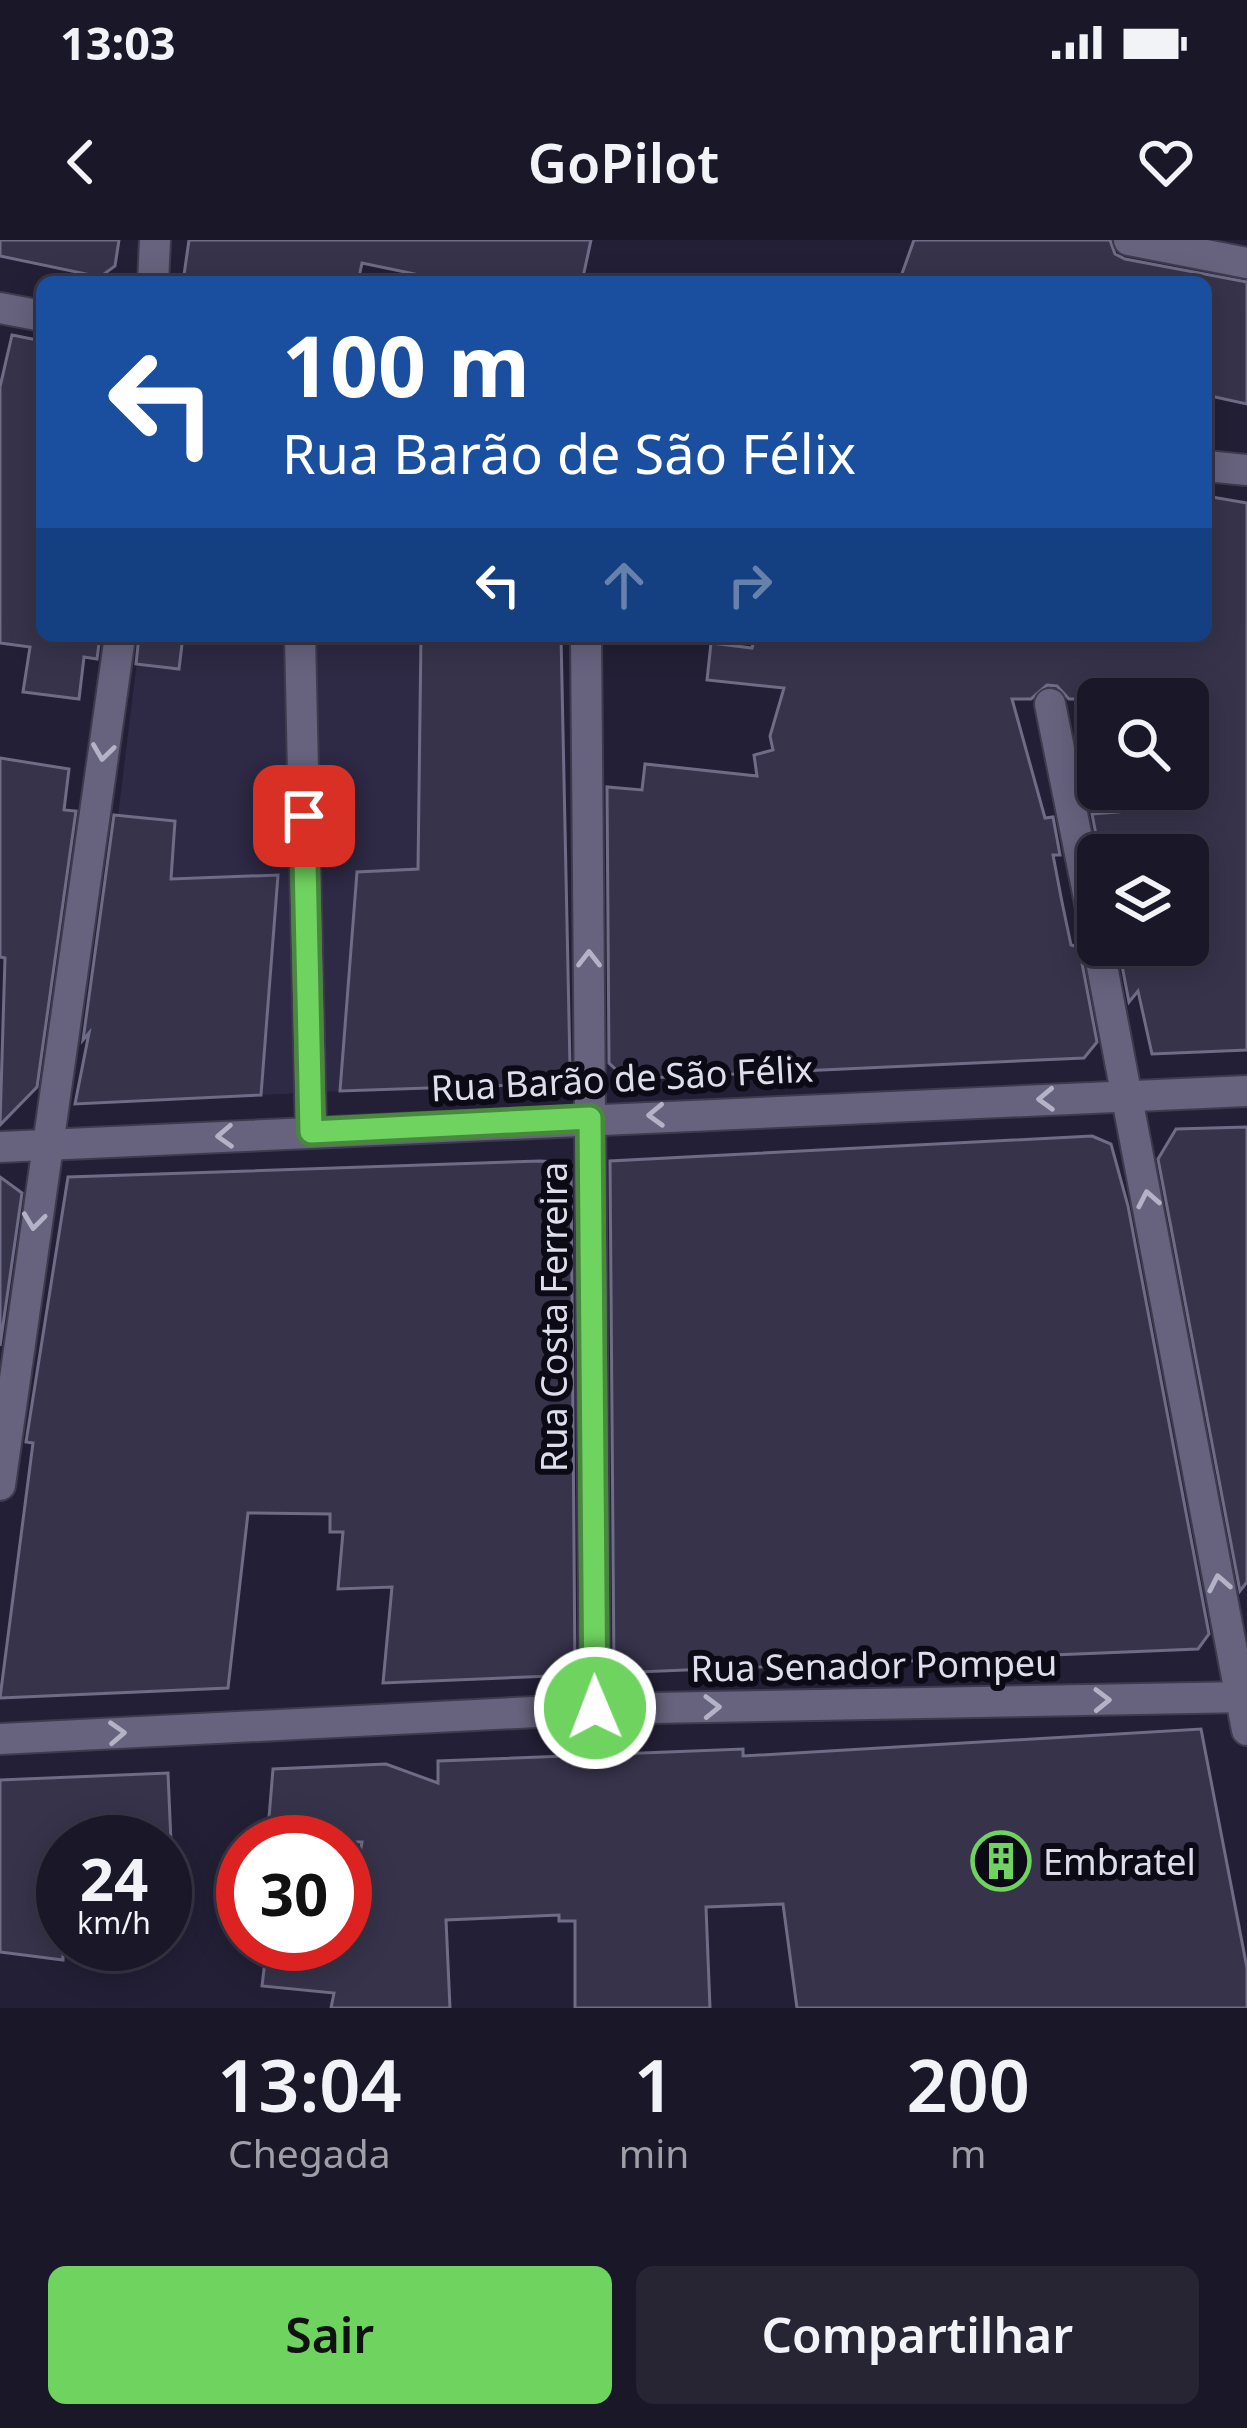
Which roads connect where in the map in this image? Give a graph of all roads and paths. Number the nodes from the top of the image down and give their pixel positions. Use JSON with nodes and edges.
{"nodes":[{"id":1,"x":155,"y":240,"type":"edge"},
{"id":2,"x":1143,"y":242,"type":"edge"},
{"id":3,"x":1247,"y":263,"type":"edge"},
{"id":4,"x":153,"y":276,"type":"edge"},
{"id":5,"x":0,"y":308,"type":"edge"},
{"id":6,"x":36,"y":315,"type":"edge"},
{"id":7,"x":1212,"y":467,"type":"edge"},
{"id":8,"x":1247,"y":470,"type":"edge"},
{"id":9,"x":119,"y":642,"type":"edge"},
{"id":10,"x":300,"y":642,"type":"edge"},
{"id":11,"x":586,"y":642,"type":"edge"},
{"id":12,"x":1050,"y":704,"type":"dead end"},
{"id":13,"x":1077,"y":839,"type":"edge"},
{"id":14,"x":1102,"y":966,"type":"edge"},
{"id":15,"x":1247,"y":1091,"type":"edge"},
{"id":16,"x":1129,"y":1096,"type":"junction"},
{"id":17,"x":590,"y":1118,"type":"junction"},
{"id":18,"x":311,"y":1132,"type":"junction"},
{"id":19,"x":44,"y":1146,"type":"junction"},
{"id":20,"x":0,"y":1147,"type":"edge"},
{"id":21,"x":0,"y":1485,"type":"edge"},
{"id":22,"x":1244,"y":1697,"type":"edge"},
{"id":23,"x":595,"y":1708,"type":"junction"},
{"id":24,"x":1247,"y":1730,"type":"edge"},
{"id":25,"x":0,"y":1739,"type":"edge"}],
"edges":[{"from":1,"to":4,"type":"street"},
{"from":2,"to":3,"type":"street"},
{"from":5,"to":6,"type":"street"},
{"from":7,"to":8,"type":"street"},
{"from":9,"to":19,"type":"street","one_way":true},
{"from":10,"to":18,"type":"street"},
{"from":17,"to":11,"type":"street","name":"Rua Costa Ferreira","one_way":true},
{"from":12,"to":13,"type":"street"},
{"from":14,"to":16,"type":"street"},
{"from":15,"to":16,"type":"street","name":"Rua Barão de São Félix"},
{"from":16,"to":17,"type":"street","name":"Rua Barão de São Félix","one_way":true},
{"from":22,"to":16,"type":"street","one_way":true},
{"from":17,"to":18,"type":"street","name":"Rua Barão de São Félix"},
{"from":17,"to":23,"type":"street","name":"Rua Costa Ferreira"},
{"from":18,"to":19,"type":"street","name":"Rua Barão de São Félix","one_way":true},
{"from":19,"to":20,"type":"street","name":"Rua Barão de São Félix"},
{"from":19,"to":21,"type":"street","one_way":true},
{"from":23,"to":22,"type":"street","name":"Rua Senador Pompeu","one_way":true},
{"from":22,"to":24,"type":"street"},
{"from":25,"to":23,"type":"street","name":"Rua Senador Pompeu","one_way":true}]}
